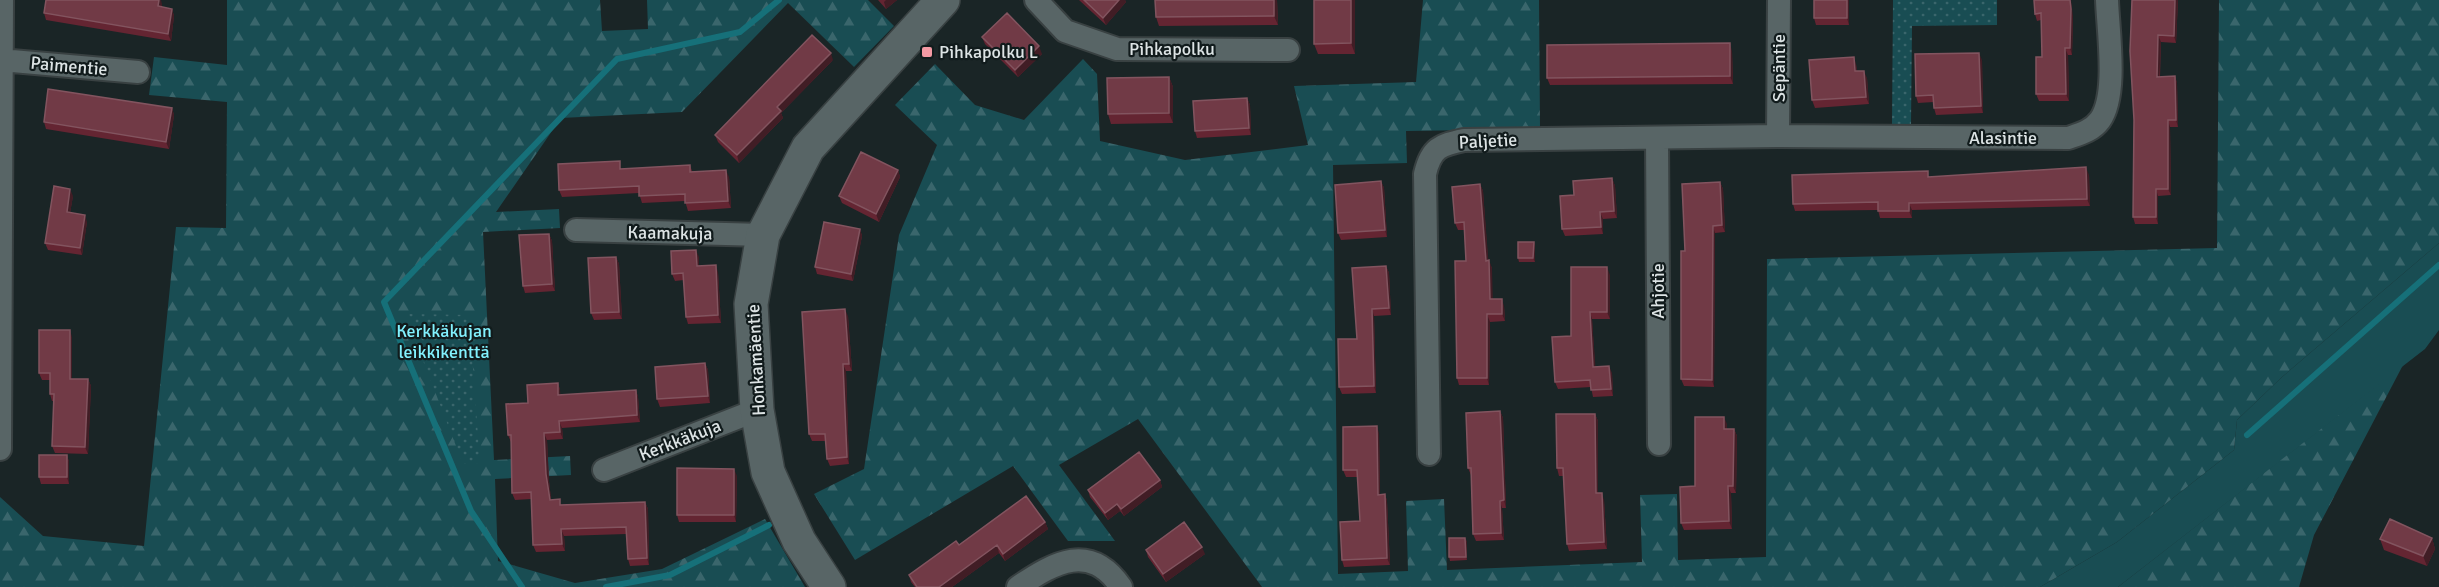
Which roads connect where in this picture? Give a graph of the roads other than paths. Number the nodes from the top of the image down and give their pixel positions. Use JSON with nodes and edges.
{"nodes":[{"id":1,"x":2,"y":0,"type":"edge"},
{"id":2,"x":943,"y":0,"type":"edge"},
{"id":3,"x":1036,"y":0,"type":"edge"},
{"id":4,"x":1779,"y":0,"type":"edge"},
{"id":5,"x":2107,"y":0,"type":"edge"},
{"id":6,"x":1288,"y":50,"type":"dead end"},
{"id":7,"x":1,"y":60,"type":"edge"},
{"id":8,"x":138,"y":72,"type":"dead end"},
{"id":9,"x":1779,"y":136,"type":"junction"},
{"id":10,"x":1657,"y":138,"type":"junction"},
{"id":11,"x":576,"y":230,"type":"dead end"},
{"id":12,"x":763,"y":235,"type":"junction"},
{"id":13,"x":0,"y":278,"type":"edge"},
{"id":14,"x":757,"y":410,"type":"junction"},
{"id":15,"x":1659,"y":444,"type":"dead end"},
{"id":16,"x":0,"y":449,"type":"edge"},
{"id":17,"x":1429,"y":454,"type":"dead end"},
{"id":18,"x":604,"y":471,"type":"dead end"},
{"id":19,"x":830,"y":587,"type":"edge"},
{"id":20,"x":1018,"y":587,"type":"edge"},
{"id":21,"x":1121,"y":587,"type":"edge"}],
"edges":[{"from":1,"to":7,"type":"street"},
{"from":2,"to":12,"type":"street","name":"Honkamäentie"},
{"from":3,"to":6,"type":"street","name":"Pihkapolku"},
{"from":4,"to":9,"type":"street","name":"Sepäntie"},
{"from":5,"to":9,"type":"street","name":"Alasintie"},
{"from":7,"to":8,"type":"street","name":"Paimentie"},
{"from":7,"to":13,"type":"street"},
{"from":9,"to":10,"type":"street","name":"Paljetie"},
{"from":10,"to":15,"type":"street","name":"Ahjotie"},
{"from":10,"to":17,"type":"street","name":"Paljetie"},
{"from":11,"to":12,"type":"street","name":"Kaamakuja"},
{"from":12,"to":14,"type":"street","name":"Honkamäentie"},
{"from":13,"to":16,"type":"street"},
{"from":14,"to":18,"type":"street","name":"Kerkkäkuja"},
{"from":14,"to":19,"type":"street","name":"Honkamäentie"},
{"from":20,"to":21,"type":"street"}]}
